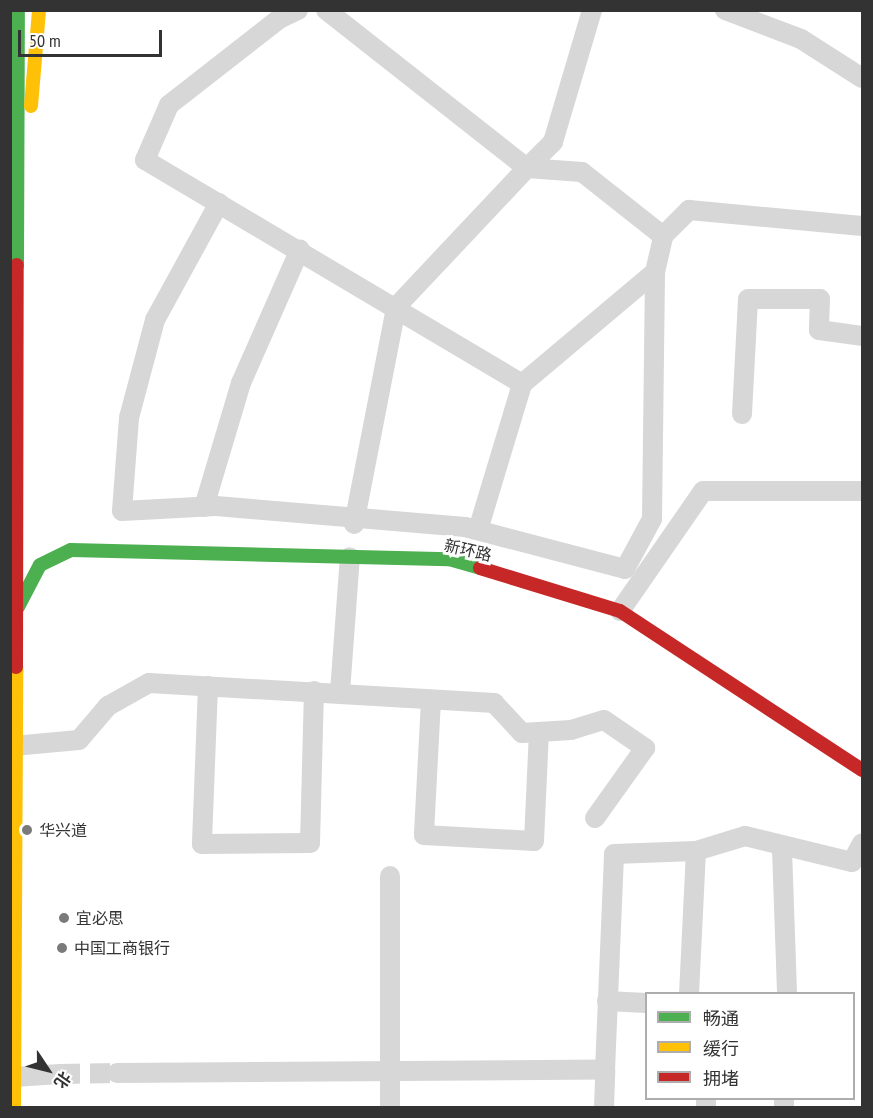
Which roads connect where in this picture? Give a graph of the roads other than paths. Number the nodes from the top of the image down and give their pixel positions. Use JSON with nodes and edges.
{"nodes":[{"id":1,"x":18,"y":10,"type":"edge"},
{"id":2,"x":39,"y":10,"type":"edge"},
{"id":3,"x":298,"y":10,"type":"edge"},
{"id":4,"x":326,"y":10,"type":"edge"},
{"id":5,"x":592,"y":10,"type":"edge"},
{"id":6,"x":726,"y":11,"type":"edge"},
{"id":7,"x":862,"y":78,"type":"edge"},
{"id":8,"x":527,"y":168,"type":"junction"},
{"id":9,"x":219,"y":203,"type":"junction"},
{"id":10,"x":15,"y":217,"type":"junction"},
{"id":11,"x":862,"y":226,"type":"edge"},
{"id":12,"x":663,"y":236,"type":"junction"},
{"id":13,"x":300,"y":249,"type":"junction"},
{"id":14,"x":656,"y":272,"type":"junction"},
{"id":15,"x":396,"y":307,"type":"junction"},
{"id":16,"x":862,"y":336,"type":"edge"},
{"id":17,"x":522,"y":384,"type":"junction"},
{"id":18,"x":742,"y":414,"type":"dead end"},
{"id":19,"x":862,"y":491,"type":"edge"},
{"id":20,"x":204,"y":507,"type":"junction"},
{"id":21,"x":355,"y":521,"type":"junction"},
{"id":22,"x":478,"y":530,"type":"junction"},
{"id":23,"x":350,"y":557,"type":"junction"},
{"id":24,"x":620,"y":611,"type":"junction"},
{"id":25,"x":13,"y":613,"type":"edge"},
{"id":26,"x":208,"y":686,"type":"junction"},
{"id":27,"x":314,"y":692,"type":"junction"},
{"id":28,"x":340,"y":692,"type":"junction"},
{"id":29,"x":430,"y":700,"type":"junction"},
{"id":30,"x":539,"y":732,"type":"junction"},
{"id":31,"x":13,"y":746,"type":"junction"},
{"id":32,"x":862,"y":770,"type":"edge"},
{"id":33,"x":595,"y":818,"type":"dead end"},
{"id":34,"x":862,"y":843,"type":"edge"},
{"id":35,"x":782,"y":849,"type":"dead end"},
{"id":36,"x":696,"y":851,"type":"junction"},
{"id":37,"x":390,"y":876,"type":"dead end"},
{"id":38,"x":689,"y":992,"type":"edge"},
{"id":39,"x":787,"y":992,"type":"edge"},
{"id":40,"x":607,"y":1001,"type":"junction"},
{"id":41,"x":645,"y":1003,"type":"edge"},
{"id":42,"x":388,"y":1070,"type":"junction"},
{"id":43,"x":604,"y":1070,"type":"junction"},
{"id":44,"x":117,"y":1072,"type":"tunnel mouth"},
{"id":45,"x":60,"y":1074,"type":"tunnel mouth"},
{"id":46,"x":14,"y":1077,"type":"junction"},
{"id":47,"x":14,"y":1107,"type":"edge"},
{"id":48,"x":390,"y":1107,"type":"edge"},
{"id":49,"x":604,"y":1107,"type":"edge"}],
"edges":[{"from":1,"to":10,"type":"main road"},
{"from":2,"to":10,"type":"main road"},
{"from":3,"to":9,"type":"street"},
{"from":4,"to":8,"type":"street"},
{"from":5,"to":8,"type":"street"},
{"from":6,"to":7,"type":"street"},
{"from":8,"to":12,"type":"street"},
{"from":8,"to":15,"type":"street"},
{"from":9,"to":13,"type":"street"},
{"from":9,"to":20,"type":"street"},
{"from":10,"to":25,"type":"main road"},
{"from":11,"to":12,"type":"street"},
{"from":12,"to":14,"type":"street"},
{"from":13,"to":15,"type":"street"},
{"from":13,"to":20,"type":"street"},
{"from":14,"to":17,"type":"street"},
{"from":14,"to":22,"type":"street"},
{"from":15,"to":17,"type":"street"},
{"from":15,"to":21,"type":"street"},
{"from":16,"to":18,"type":"street"},
{"from":17,"to":22,"type":"street"},
{"from":19,"to":24,"type":"street"},
{"from":20,"to":21,"type":"street"},
{"from":21,"to":22,"type":"street"},
{"from":23,"to":24,"type":"main road","name":"新环路"},
{"from":23,"to":25,"type":"main road","name":"新环路"},
{"from":23,"to":28,"type":"street"},
{"from":24,"to":32,"type":"main road","name":"新环路"},
{"from":25,"to":31,"type":"main road"},
{"from":26,"to":27,"type":"street"},
{"from":26,"to":27,"type":"street"},
{"from":26,"to":31,"type":"street"},
{"from":27,"to":28,"type":"street"},
{"from":28,"to":29,"type":"street"},
{"from":29,"to":30,"type":"street"},
{"from":29,"to":30,"type":"street"},
{"from":30,"to":33,"type":"street"},
{"from":31,"to":46,"type":"main road"},
{"from":34,"to":36,"type":"street"},
{"from":35,"to":39,"type":"street"},
{"from":36,"to":38,"type":"street"},
{"from":36,"to":40,"type":"street"},
{"from":37,"to":42,"type":"street"},
{"from":40,"to":41,"type":"street"},
{"from":40,"to":43,"type":"street"},
{"from":42,"to":43,"type":"street"},
{"from":42,"to":44,"type":"street"},
{"from":42,"to":48,"type":"street"},
{"from":43,"to":49,"type":"street"},
{"from":45,"to":46,"type":"street"},
{"from":46,"to":47,"type":"main road"}]}
